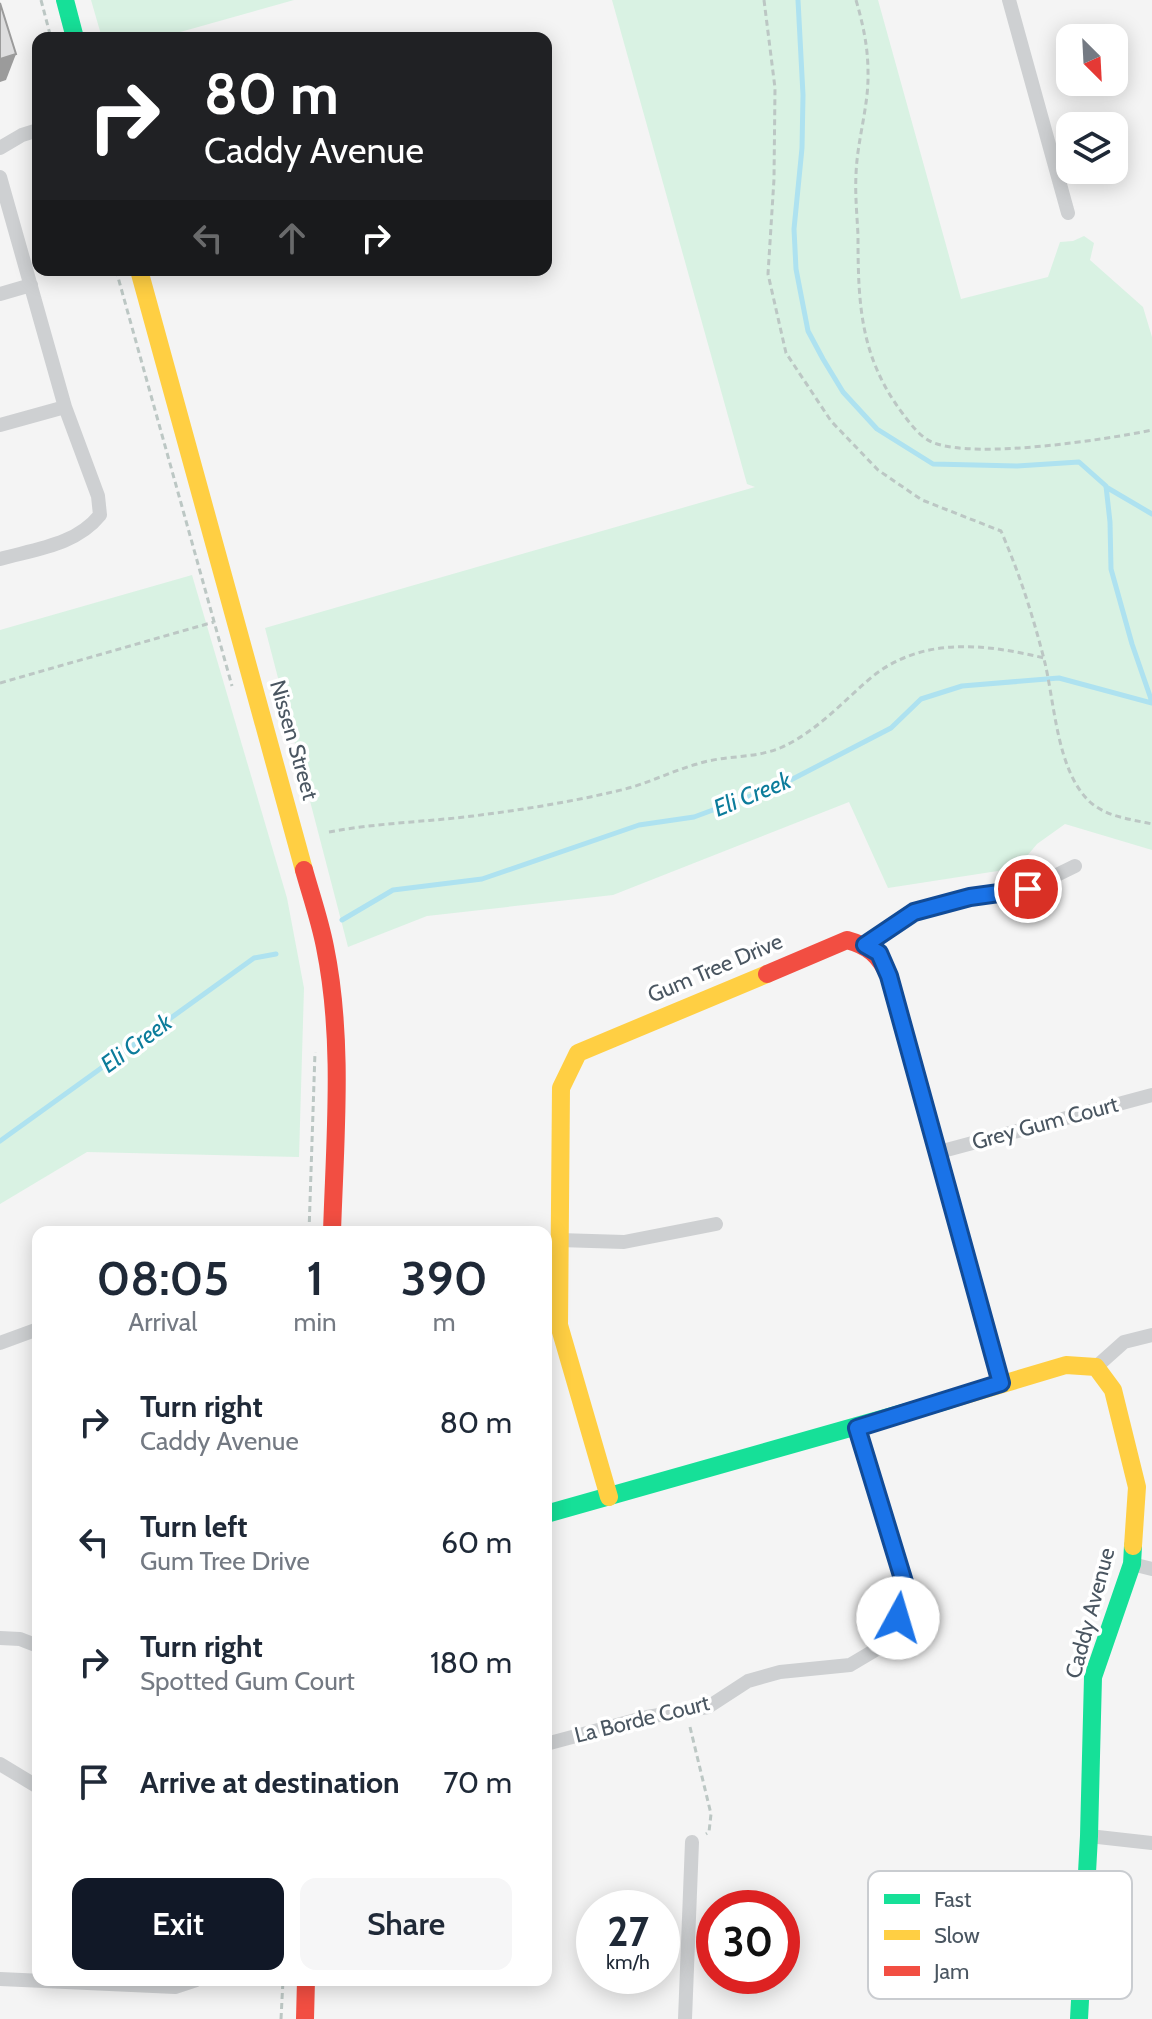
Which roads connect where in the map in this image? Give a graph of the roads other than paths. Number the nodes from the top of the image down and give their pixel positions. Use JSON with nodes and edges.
{"nodes":[{"id":1,"x":65,"y":0,"type":"edge"},
{"id":2,"x":1009,"y":0,"type":"edge"},
{"id":3,"x":73,"y":32,"type":"edge"},
{"id":4,"x":32,"y":132,"type":"edge"},
{"id":5,"x":0,"y":148,"type":"edge"},
{"id":6,"x":0,"y":177,"type":"edge"},
{"id":7,"x":1068,"y":213,"type":"dead end"},
{"id":8,"x":141,"y":276,"type":"edge"},
{"id":9,"x":31,"y":285,"type":"junction"},
{"id":10,"x":0,"y":294,"type":"edge"},
{"id":11,"x":65,"y":407,"type":"junction"},
{"id":12,"x":0,"y":425,"type":"edge"},
{"id":13,"x":0,"y":559,"type":"edge"},
{"id":14,"x":1075,"y":866,"type":"dead end"},
{"id":15,"x":865,"y":945,"type":"junction"},
{"id":16,"x":1152,"y":1095,"type":"edge"},
{"id":17,"x":939,"y":1152,"type":"junction"},
{"id":18,"x":716,"y":1224,"type":"dead end"},
{"id":19,"x":332,"y":1226,"type":"edge"},
{"id":20,"x":559,"y":1240,"type":"junction"},
{"id":21,"x":32,"y":1331,"type":"edge"},
{"id":22,"x":1152,"y":1335,"type":"edge"},
{"id":23,"x":0,"y":1343,"type":"edge"},
{"id":24,"x":1096,"y":1367,"type":"junction"},
{"id":25,"x":1001,"y":1383,"type":"junction"},
{"id":26,"x":857,"y":1428,"type":"junction"},
{"id":27,"x":609,"y":1497,"type":"junction"},
{"id":28,"x":552,"y":1512,"type":"edge"},
{"id":29,"x":1132,"y":1564,"type":"junction"},
{"id":30,"x":1152,"y":1569,"type":"edge"},
{"id":31,"x":0,"y":1638,"type":"edge"},
{"id":32,"x":32,"y":1644,"type":"edge"},
{"id":33,"x":552,"y":1742,"type":"edge"},
{"id":34,"x":0,"y":1764,"type":"edge"},
{"id":35,"x":32,"y":1783,"type":"edge"},
{"id":36,"x":1089,"y":1836,"type":"junction"},
{"id":37,"x":692,"y":1842,"type":"road end"},
{"id":38,"x":1152,"y":1843,"type":"edge"},
{"id":39,"x":1087,"y":1871,"type":"edge"},
{"id":40,"x":0,"y":1979,"type":"edge"},
{"id":41,"x":32,"y":1980,"type":"edge"},
{"id":42,"x":153,"y":1986,"type":"edge"},
{"id":43,"x":178,"y":1986,"type":"edge"},
{"id":44,"x":306,"y":1986,"type":"edge"},
{"id":45,"x":1080,"y":1999,"type":"edge"},
{"id":46,"x":305,"y":2019,"type":"edge"},
{"id":47,"x":685,"y":2019,"type":"edge"},
{"id":48,"x":1079,"y":2019,"type":"edge"}],
"edges":[{"from":1,"to":3,"type":"street"},
{"from":2,"to":7,"type":"street"},
{"from":4,"to":5,"type":"street"},
{"from":6,"to":9,"type":"street"},
{"from":8,"to":19,"type":"street","name":"Nissen Street"},
{"from":9,"to":10,"type":"street"},
{"from":9,"to":11,"type":"street"},
{"from":11,"to":12,"type":"street"},
{"from":11,"to":13,"type":"street"},
{"from":14,"to":15,"type":"street"},
{"from":15,"to":17,"type":"street"},
{"from":15,"to":20,"type":"street","name":"Gum Tree Drive"},
{"from":16,"to":17,"type":"street","name":"Grey Gum Court"},
{"from":17,"to":25,"type":"street"},
{"from":18,"to":20,"type":"street"},
{"from":20,"to":27,"type":"street","name":"Gum Tree Drive"},
{"from":21,"to":23,"type":"street"},
{"from":22,"to":24,"type":"street"},
{"from":24,"to":25,"type":"street"},
{"from":24,"to":29,"type":"street","name":"Caddy Avenue"},
{"from":25,"to":26,"type":"street"},
{"from":26,"to":27,"type":"street"},
{"from":26,"to":33,"type":"street","name":"La Borde Court"},
{"from":27,"to":28,"type":"street"},
{"from":29,"to":30,"type":"street"},
{"from":29,"to":36,"type":"street","name":"Caddy Avenue"},
{"from":31,"to":32,"type":"street"},
{"from":34,"to":35,"type":"street"},
{"from":36,"to":38,"type":"street"},
{"from":36,"to":39,"type":"street","name":"Caddy Avenue"},
{"from":37,"to":47,"type":"street"},
{"from":40,"to":41,"type":"street"},
{"from":42,"to":43,"type":"street"},
{"from":44,"to":46,"type":"street"},
{"from":45,"to":48,"type":"street","name":"Caddy Avenue"}]}
